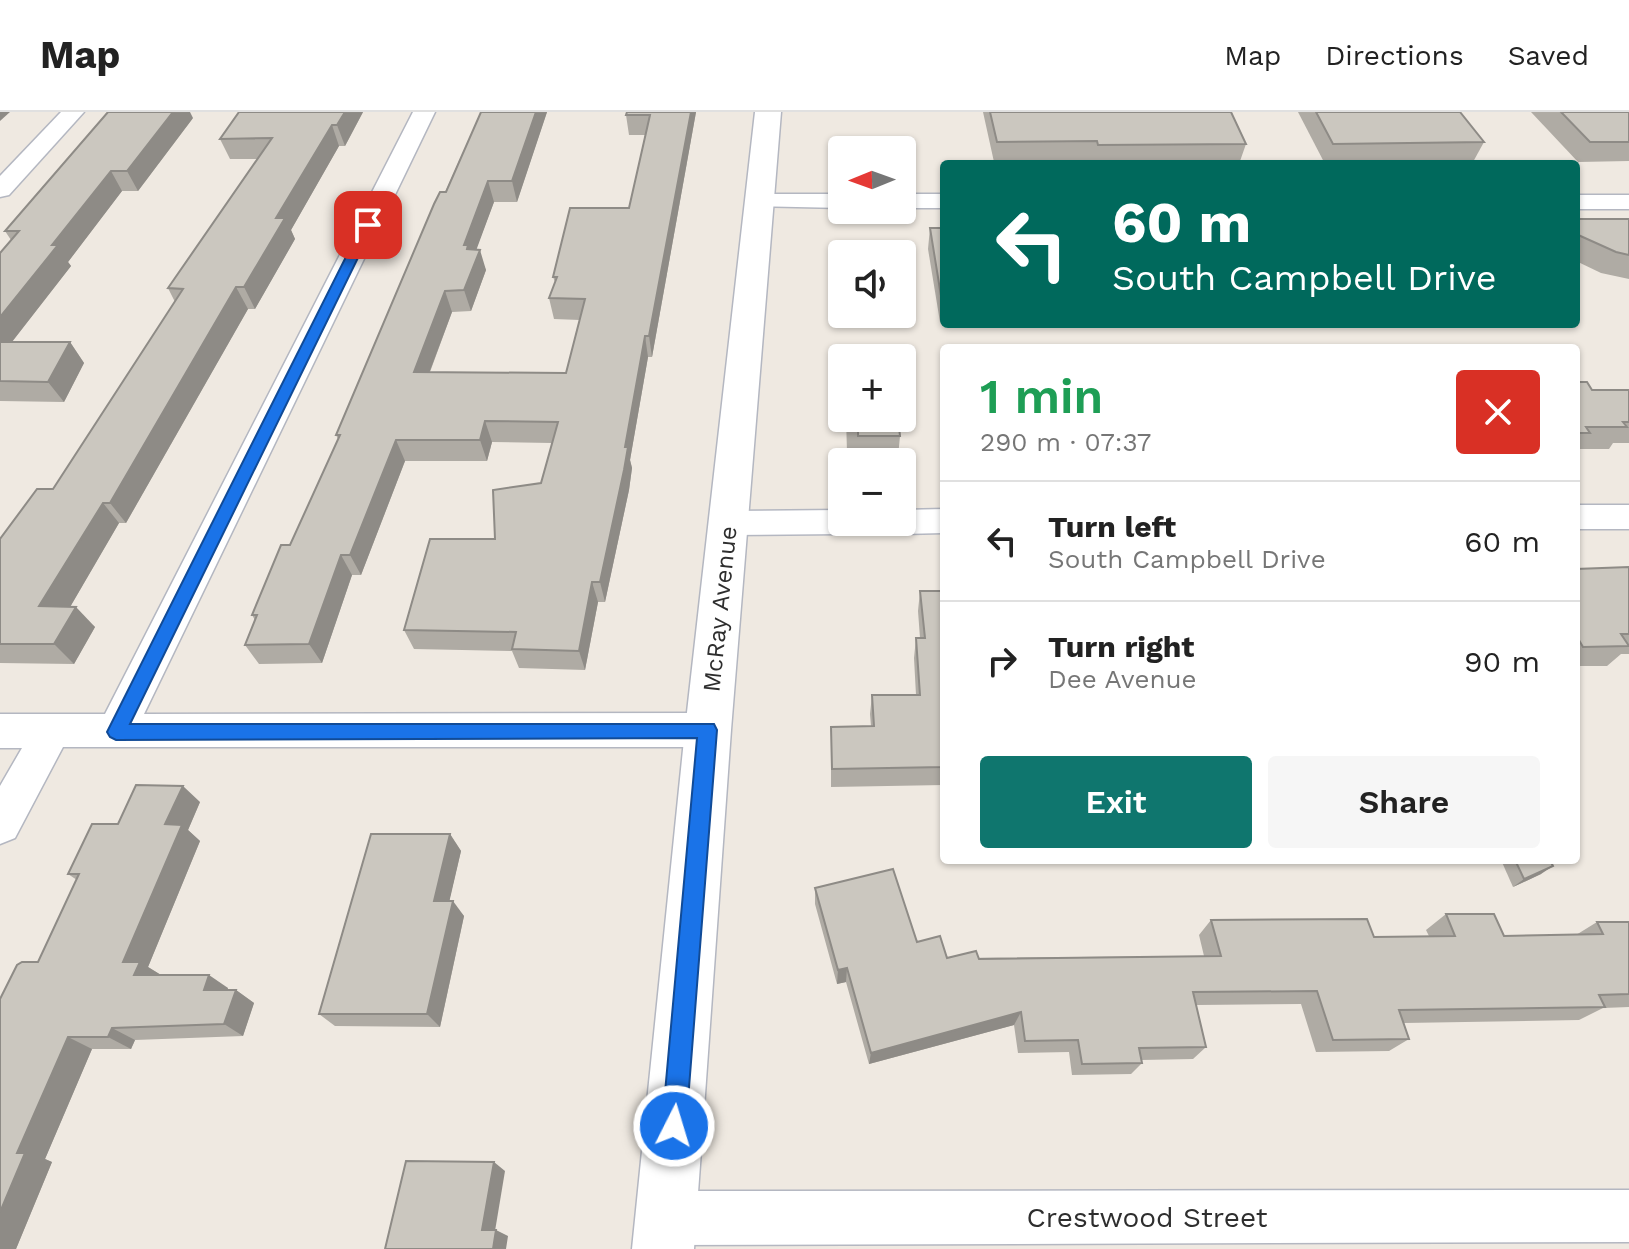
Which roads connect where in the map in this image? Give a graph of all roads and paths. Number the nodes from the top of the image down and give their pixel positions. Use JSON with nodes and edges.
{"nodes":[{"id":1,"x":73,"y":112,"type":"edge"},
{"id":2,"x":424,"y":112,"type":"edge"},
{"id":3,"x":768,"y":112,"type":"edge"},
{"id":4,"x":0,"y":190,"type":"edge"},
{"id":5,"x":760,"y":201,"type":"junction"},
{"id":6,"x":828,"y":201,"type":"edge"},
{"id":7,"x":916,"y":201,"type":"edge"},
{"id":8,"x":940,"y":201,"type":"edge"},
{"id":9,"x":1580,"y":202,"type":"edge"},
{"id":10,"x":1629,"y":202,"type":"edge"},
{"id":11,"x":1580,"y":517,"type":"edge"},
{"id":12,"x":1629,"y":517,"type":"edge"},
{"id":13,"x":940,"y":521,"type":"edge"},
{"id":14,"x":828,"y":522,"type":"edge"},
{"id":15,"x":916,"y":522,"type":"edge"},
{"id":16,"x":728,"y":523,"type":"junction"},
{"id":17,"x":708,"y":730,"type":"junction"},
{"id":18,"x":0,"y":731,"type":"edge"},
{"id":19,"x":51,"y":732,"type":"junction"},
{"id":20,"x":116,"y":732,"type":"junction"},
{"id":21,"x":0,"y":825,"type":"edge"},
{"id":22,"x":1629,"y":1216,"type":"edge"},
{"id":23,"x":665,"y":1233,"type":"edge"}],
"edges":[{"from":1,"to":4,"type":"street"},
{"from":2,"to":20,"type":"street"},
{"from":3,"to":5,"type":"street","name":"McRay Avenue"},
{"from":5,"to":6,"type":"street"},
{"from":5,"to":16,"type":"street","name":"McRay Avenue"},
{"from":7,"to":8,"type":"street"},
{"from":9,"to":10,"type":"street"},
{"from":11,"to":12,"type":"street"},
{"from":13,"to":15,"type":"street"},
{"from":14,"to":16,"type":"street"},
{"from":16,"to":17,"type":"street","name":"McRay Avenue"},
{"from":17,"to":20,"type":"street"},
{"from":17,"to":23,"type":"street","name":"McRay Avenue"},
{"from":18,"to":19,"type":"street"},
{"from":19,"to":20,"type":"street"},
{"from":19,"to":21,"type":"street"},
{"from":22,"to":23,"type":"street","name":"Crestwood Street"}]}
